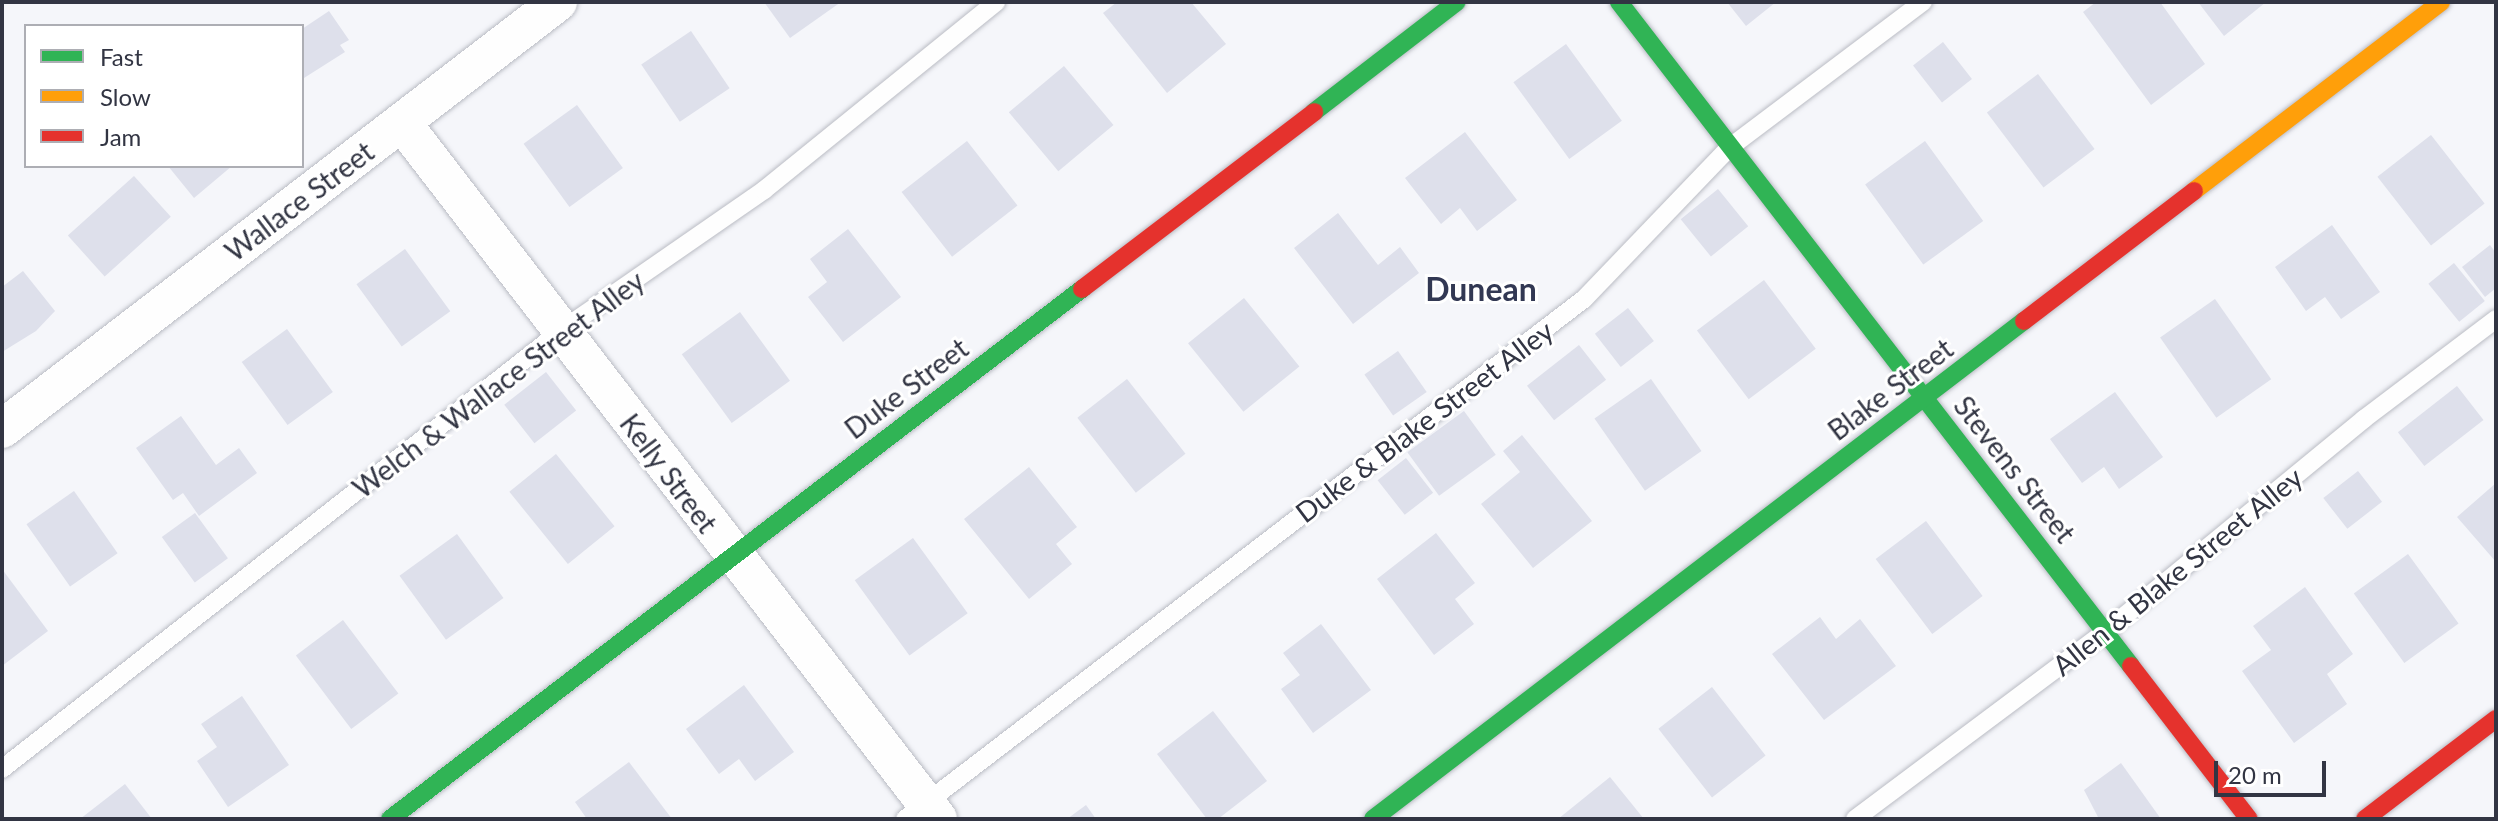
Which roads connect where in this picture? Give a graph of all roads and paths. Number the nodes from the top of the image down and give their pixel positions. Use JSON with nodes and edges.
{"nodes":[{"id":1,"x":558,"y":2,"type":"edge"},
{"id":2,"x":996,"y":2,"type":"edge"},
{"id":3,"x":1457,"y":2,"type":"edge"},
{"id":4,"x":1619,"y":2,"type":"edge"},
{"id":5,"x":1923,"y":2,"type":"edge"},
{"id":6,"x":2441,"y":2,"type":"edge"},
{"id":7,"x":403,"y":124,"type":"junction"},
{"id":8,"x":1729,"y":148,"type":"junction"},
{"id":9,"x":2496,"y":319,"type":"edge"},
{"id":10,"x":562,"y":330,"type":"junction"},
{"id":11,"x":1925,"y":398,"type":"junction"},
{"id":12,"x":2,"y":429,"type":"edge"},
{"id":13,"x":731,"y":557,"type":"junction"},
{"id":14,"x":2106,"y":631,"type":"junction"},
{"id":15,"x":2496,"y":719,"type":"edge"},
{"id":16,"x":2,"y":769,"type":"edge"},
{"id":17,"x":923,"y":814,"type":"edge"},
{"id":18,"x":390,"y":819,"type":"edge"},
{"id":19,"x":1373,"y":819,"type":"edge"},
{"id":20,"x":1855,"y":819,"type":"edge"},
{"id":21,"x":2249,"y":819,"type":"edge"},
{"id":22,"x":2365,"y":819,"type":"edge"}],
"edges":[{"from":1,"to":7,"type":"street","name":"Wallace Street"},
{"from":2,"to":10,"type":"lane","name":"Welch & Wallace Street Alley"},
{"from":3,"to":13,"type":"street","name":"Duke Street"},
{"from":4,"to":8,"type":"street","name":"Stevens Street"},
{"from":5,"to":8,"type":"lane","name":"Duke & Blake Street Alley"},
{"from":6,"to":11,"type":"street","name":"Blake Street"},
{"from":7,"to":10,"type":"street","name":"Kelly Street"},
{"from":7,"to":12,"type":"street","name":"Wallace Street"},
{"from":8,"to":11,"type":"street","name":"Stevens Street"},
{"from":8,"to":17,"type":"lane","name":"Duke & Blake Street Alley"},
{"from":9,"to":14,"type":"lane","name":"Allen & Blake Street Alley"},
{"from":10,"to":13,"type":"street","name":"Kelly Street"},
{"from":10,"to":16,"type":"lane","name":"Welch & Wallace Street Alley"},
{"from":11,"to":14,"type":"street","name":"Stevens Street"},
{"from":11,"to":19,"type":"street","name":"Blake Street"},
{"from":13,"to":17,"type":"street","name":"Kelly Street"},
{"from":13,"to":18,"type":"street","name":"Duke Street"},
{"from":14,"to":20,"type":"lane","name":"Allen & Blake Street Alley"},
{"from":14,"to":21,"type":"street","name":"Stevens Street"},
{"from":15,"to":22,"type":"street"}]}
